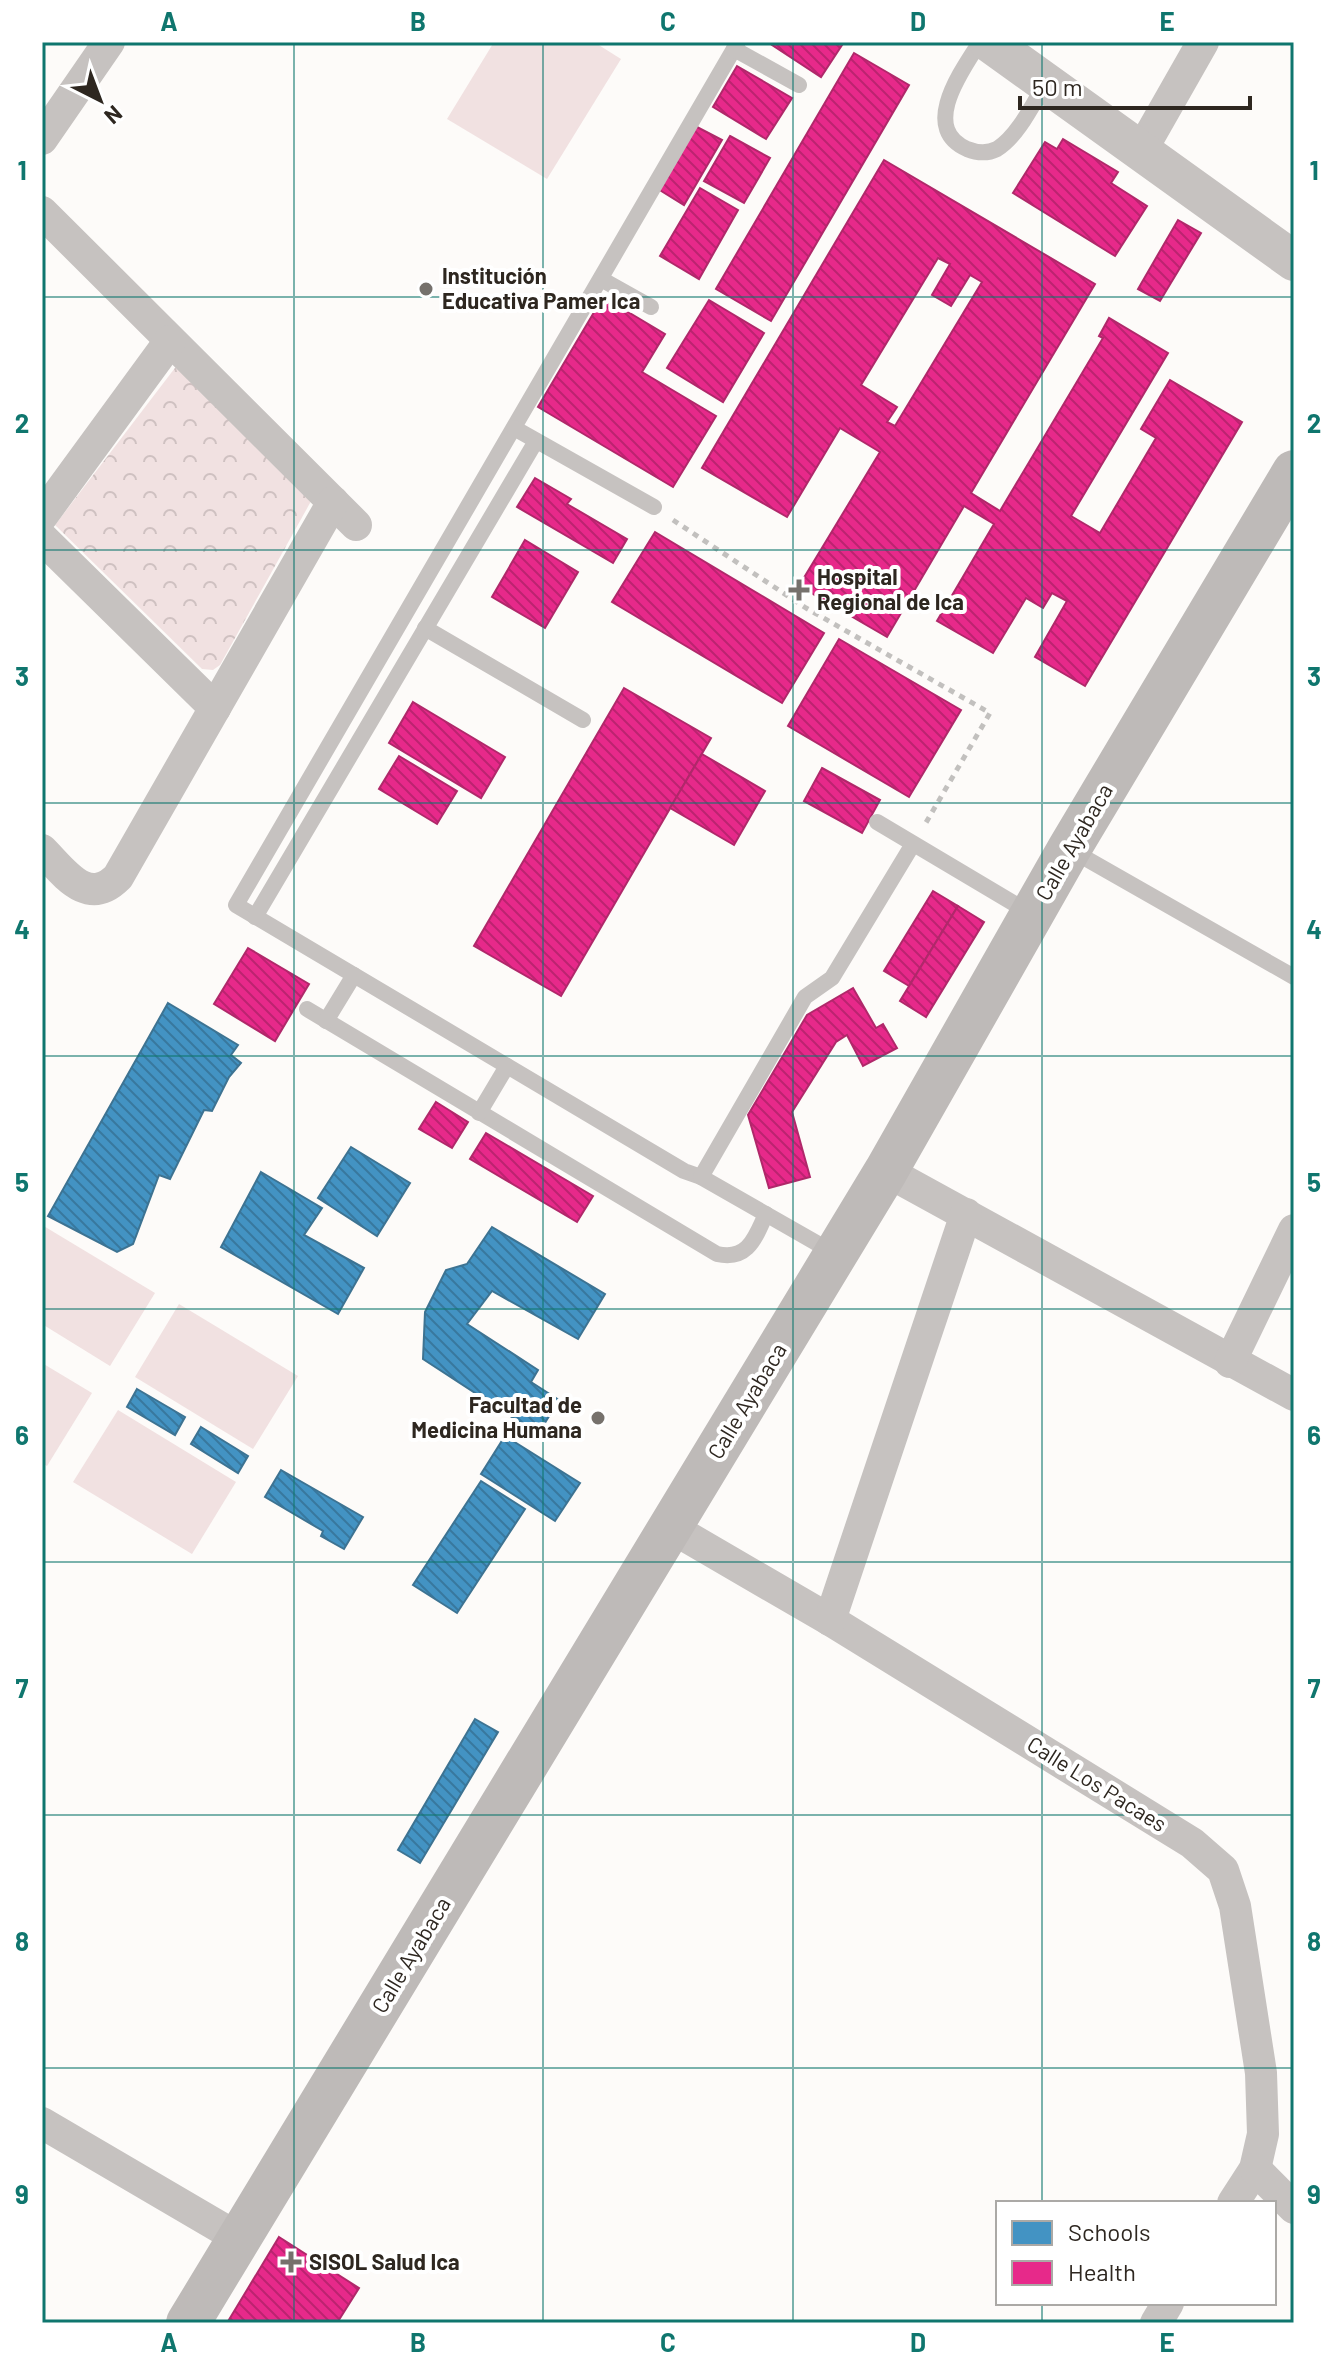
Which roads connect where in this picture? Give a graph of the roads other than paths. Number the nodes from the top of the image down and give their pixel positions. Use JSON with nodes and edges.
{"nodes":[{"id":1,"x":109,"y":42,"type":"edge"},
{"id":2,"x":980,"y":42,"type":"edge"},
{"id":3,"x":989,"y":42,"type":"edge"},
{"id":4,"x":1203,"y":42,"type":"edge"},
{"id":5,"x":736,"y":46,"type":"edge"},
{"id":6,"x":1046,"y":83,"type":"junction"},
{"id":7,"x":799,"y":85,"type":"dead end"},
{"id":8,"x":42,"y":139,"type":"edge"},
{"id":9,"x":1141,"y":151,"type":"junction"},
{"id":10,"x":42,"y":212,"type":"edge"},
{"id":11,"x":1294,"y":261,"type":"edge"},
{"id":12,"x":601,"y":279,"type":"junction"},
{"id":13,"x":651,"y":307,"type":"dead end"},
{"id":14,"x":170,"y":341,"type":"junction"},
{"id":15,"x":514,"y":428,"type":"junction"},
{"id":16,"x":536,"y":441,"type":"junction"},
{"id":17,"x":1294,"y":472,"type":"edge"},
{"id":18,"x":333,"y":502,"type":"junction"},
{"id":19,"x":654,"y":507,"type":"road end"},
{"id":20,"x":42,"y":516,"type":"edge"},
{"id":21,"x":356,"y":525,"type":"dead end"},
{"id":22,"x":42,"y":538,"type":"edge"},
{"id":23,"x":425,"y":628,"type":"junction"},
{"id":24,"x":215,"y":708,"type":"junction"},
{"id":25,"x":583,"y":720,"type":"dead end"},
{"id":26,"x":877,"y":822,"type":"dead end"},
{"id":27,"x":913,"y":844,"type":"junction"},
{"id":28,"x":1069,"y":849,"type":"junction"},
{"id":29,"x":42,"y":850,"type":"edge"},
{"id":30,"x":1032,"y":914,"type":"junction"},
{"id":31,"x":255,"y":917,"type":"junction"},
{"id":32,"x":354,"y":975,"type":"junction"},
{"id":33,"x":1294,"y":977,"type":"edge"},
{"id":34,"x":307,"y":1009,"type":"dead end"},
{"id":35,"x":326,"y":1021,"type":"junction"},
{"id":36,"x":507,"y":1066,"type":"junction"},
{"id":37,"x":479,"y":1113,"type":"junction"},
{"id":38,"x":886,"y":1171,"type":"junction"},
{"id":39,"x":701,"y":1177,"type":"junction"},
{"id":40,"x":766,"y":1214,"type":"junction"},
{"id":41,"x":966,"y":1214,"type":"junction"},
{"id":42,"x":1294,"y":1230,"type":"edge"},
{"id":43,"x":835,"y":1254,"type":"junction"},
{"id":44,"x":1230,"y":1362,"type":"junction"},
{"id":45,"x":1294,"y":1395,"type":"edge"},
{"id":46,"x":670,"y":1527,"type":"junction"},
{"id":47,"x":830,"y":1620,"type":"junction"},
{"id":48,"x":42,"y":2123,"type":"edge"},
{"id":49,"x":1255,"y":2169,"type":"junction"},
{"id":50,"x":1234,"y":2201,"type":"edge"},
{"id":51,"x":1294,"y":2208,"type":"edge"},
{"id":52,"x":240,"y":2239,"type":"junction"},
{"id":53,"x":1167,"y":2305,"type":"edge"},
{"id":54,"x":188,"y":2323,"type":"edge"},
{"id":55,"x":1156,"y":2323,"type":"edge"}],
"edges":[{"from":1,"to":8,"type":"street"},
{"from":2,"to":6,"type":"lane"},
{"from":3,"to":6,"type":"street"},
{"from":4,"to":9,"type":"street"},
{"from":5,"to":7,"type":"lane"},
{"from":5,"to":12,"type":"lane"},
{"from":6,"to":9,"type":"street"},
{"from":9,"to":11,"type":"street"},
{"from":10,"to":14,"type":"street"},
{"from":12,"to":13,"type":"lane"},
{"from":12,"to":15,"type":"lane"},
{"from":14,"to":18,"type":"street"},
{"from":14,"to":20,"type":"street"},
{"from":15,"to":16,"type":"lane"},
{"from":15,"to":31,"type":"lane"},
{"from":16,"to":19,"type":"lane"},
{"from":16,"to":23,"type":"lane"},
{"from":17,"to":28,"type":"main road","name":"Calle Ayabaca"},
{"from":18,"to":21,"type":"street"},
{"from":18,"to":24,"type":"street"},
{"from":22,"to":24,"type":"street"},
{"from":23,"to":25,"type":"lane"},
{"from":23,"to":31,"type":"lane"},
{"from":24,"to":29,"type":"street"},
{"from":26,"to":27,"type":"lane"},
{"from":27,"to":30,"type":"lane"},
{"from":27,"to":39,"type":"lane"},
{"from":28,"to":30,"type":"main road","name":"Calle Ayabaca"},
{"from":28,"to":33,"type":"lane"},
{"from":30,"to":38,"type":"main road","name":"Calle Ayabaca"},
{"from":31,"to":32,"type":"lane"},
{"from":32,"to":35,"type":"lane"},
{"from":32,"to":36,"type":"lane"},
{"from":34,"to":35,"type":"lane"},
{"from":35,"to":37,"type":"lane"},
{"from":36,"to":37,"type":"lane"},
{"from":36,"to":39,"type":"lane"},
{"from":37,"to":40,"type":"lane"},
{"from":38,"to":41,"type":"street"},
{"from":38,"to":43,"type":"main road","name":"Calle Ayabaca"},
{"from":39,"to":40,"type":"lane"},
{"from":40,"to":43,"type":"lane"},
{"from":41,"to":44,"type":"street"},
{"from":41,"to":47,"type":"street"},
{"from":42,"to":44,"type":"street"},
{"from":43,"to":46,"type":"main road","name":"Calle Ayabaca"},
{"from":44,"to":45,"type":"street"},
{"from":46,"to":47,"type":"street","name":"Calle Los Pacaes"},
{"from":46,"to":52,"type":"main road","name":"Calle Ayabaca"},
{"from":47,"to":49,"type":"street","name":"Calle Los Pacaes"},
{"from":48,"to":52,"type":"street"},
{"from":49,"to":50,"type":"street","name":"Calle Los Pacaes"},
{"from":49,"to":51,"type":"street"},
{"from":52,"to":54,"type":"main road","name":"Calle Ayabaca"},
{"from":53,"to":55,"type":"street"}]}
